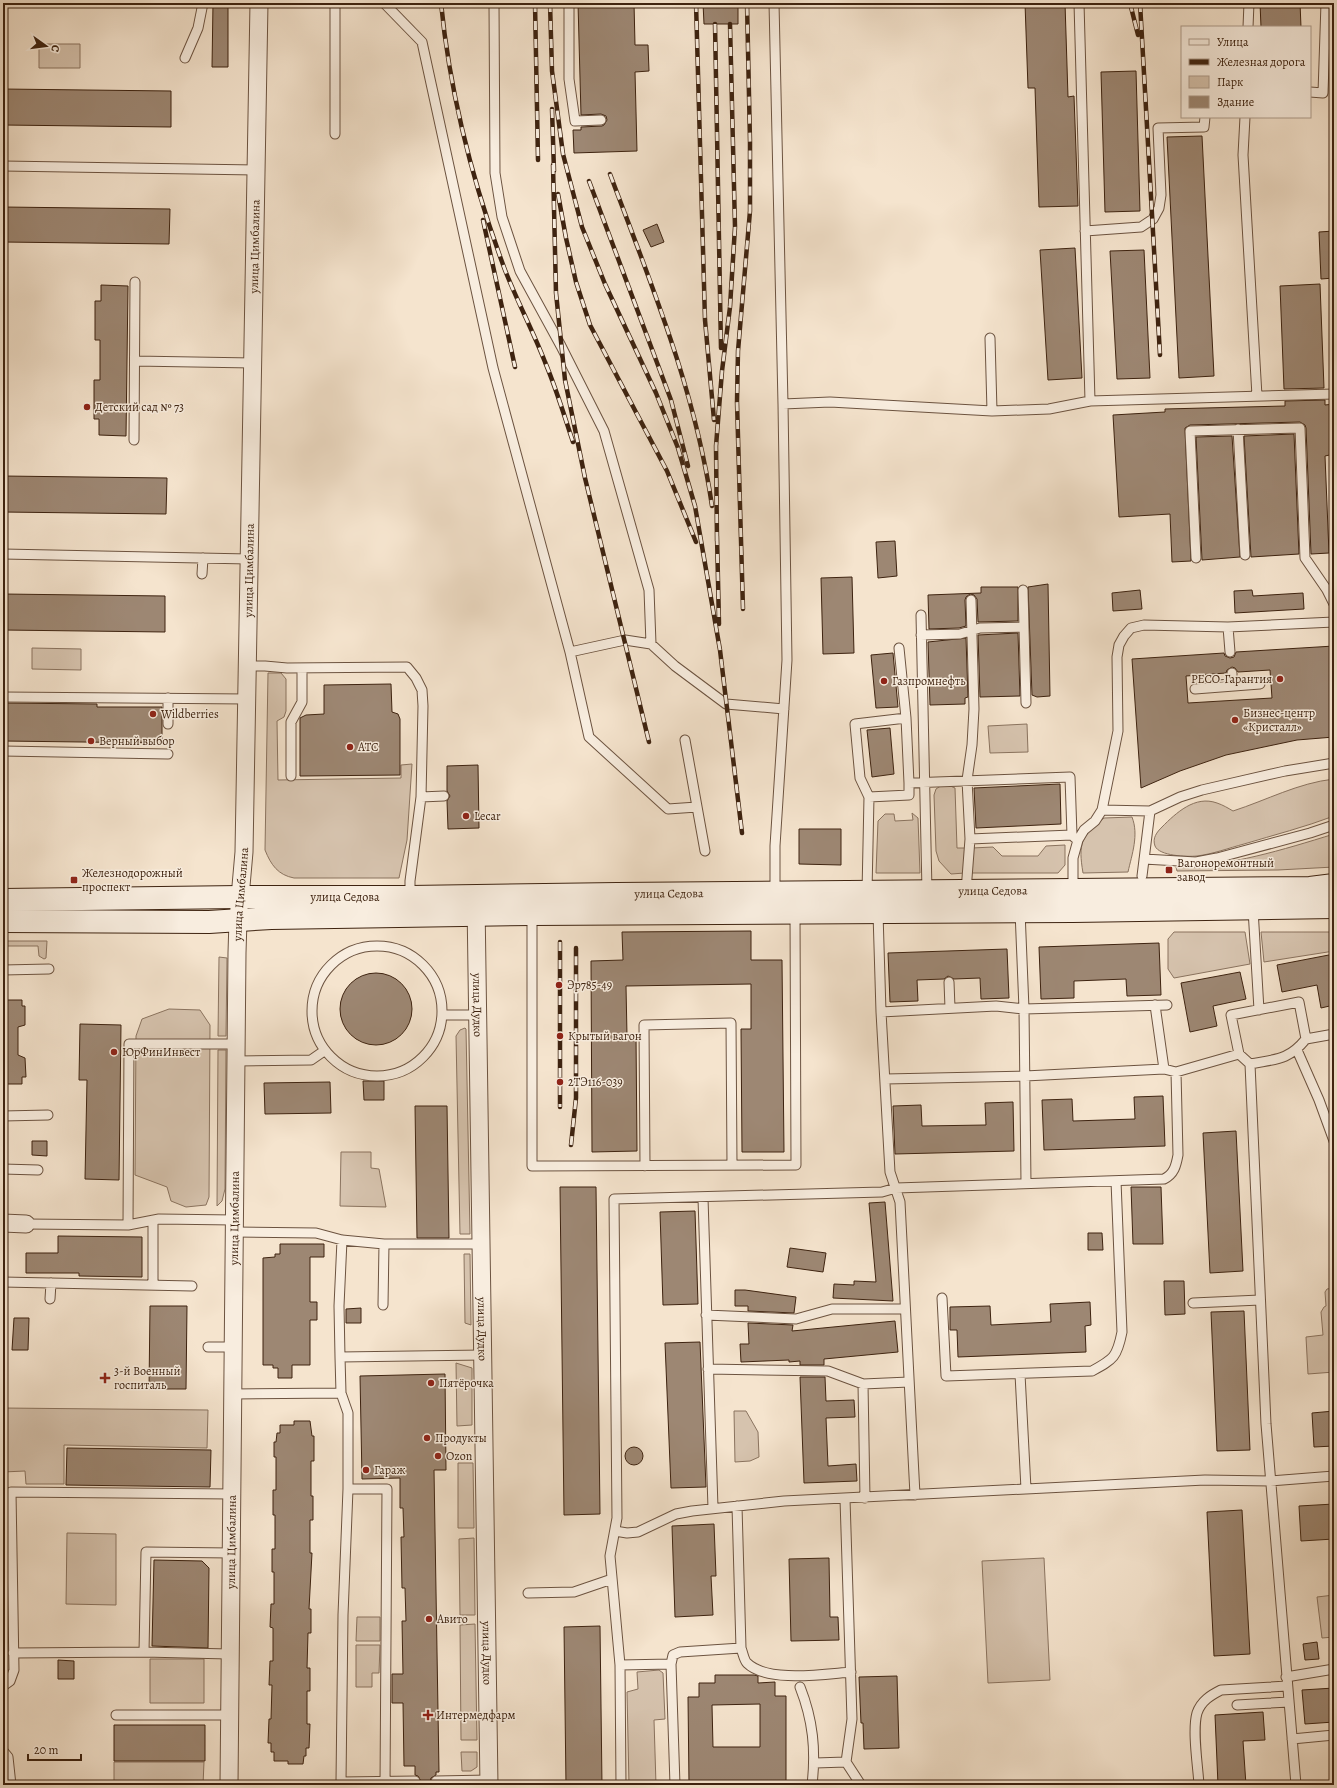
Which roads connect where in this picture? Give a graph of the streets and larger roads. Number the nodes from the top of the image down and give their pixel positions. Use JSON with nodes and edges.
{"nodes":[{"id":1,"x":259,"y":3,"type":"edge"},
{"id":2,"x":1334,"y":885,"type":"edge"},
{"id":3,"x":240,"y":897,"type":"junction"},
{"id":4,"x":3,"y":900,"type":"edge"},
{"id":5,"x":1020,"y":901,"type":"junction"},
{"id":6,"x":1073,"y":901,"type":"junction"},
{"id":7,"x":781,"y":903,"type":"junction"},
{"id":8,"x":476,"y":906,"type":"junction"},
{"id":9,"x":1334,"y":907,"type":"edge"},
{"id":10,"x":238,"y":920,"type":"junction"},
{"id":11,"x":3,"y":921,"type":"edge"},
{"id":12,"x":3,"y":1223,"type":"edge"},
{"id":13,"x":26,"y":1224,"type":"road end"},
{"id":14,"x":489,"y":1783,"type":"edge"},
{"id":15,"x":229,"y":1785,"type":"edge"}],
"edges":[{"from":1,"to":3,"type":"street","name":"улица Цимбалина"},
{"from":2,"to":6,"type":"main road","name":"улица Седова"},
{"from":3,"to":4,"type":"main road","name":"улица Седова"},
{"from":3,"to":8,"type":"main road","name":"улица Седова"},
{"from":3,"to":10,"type":"street","name":"улица Цимбалина"},
{"from":5,"to":6,"type":"main road","name":"улица Седова"},
{"from":5,"to":7,"type":"main road","name":"улица Седова"},
{"from":5,"to":7,"type":"main road","name":"улица Седова"},
{"from":6,"to":9,"type":"main road","name":"улица Седова"},
{"from":7,"to":8,"type":"main road","name":"улица Седова"},
{"from":7,"to":8,"type":"main road","name":"улица Седова"},
{"from":8,"to":10,"type":"main road","name":"улица Седова"},
{"from":8,"to":14,"type":"street","name":"улица Дудко"},
{"from":10,"to":11,"type":"main road","name":"улица Седова"},
{"from":10,"to":15,"type":"street","name":"улица Цимбалина"},
{"from":12,"to":13,"type":"street"}]}
